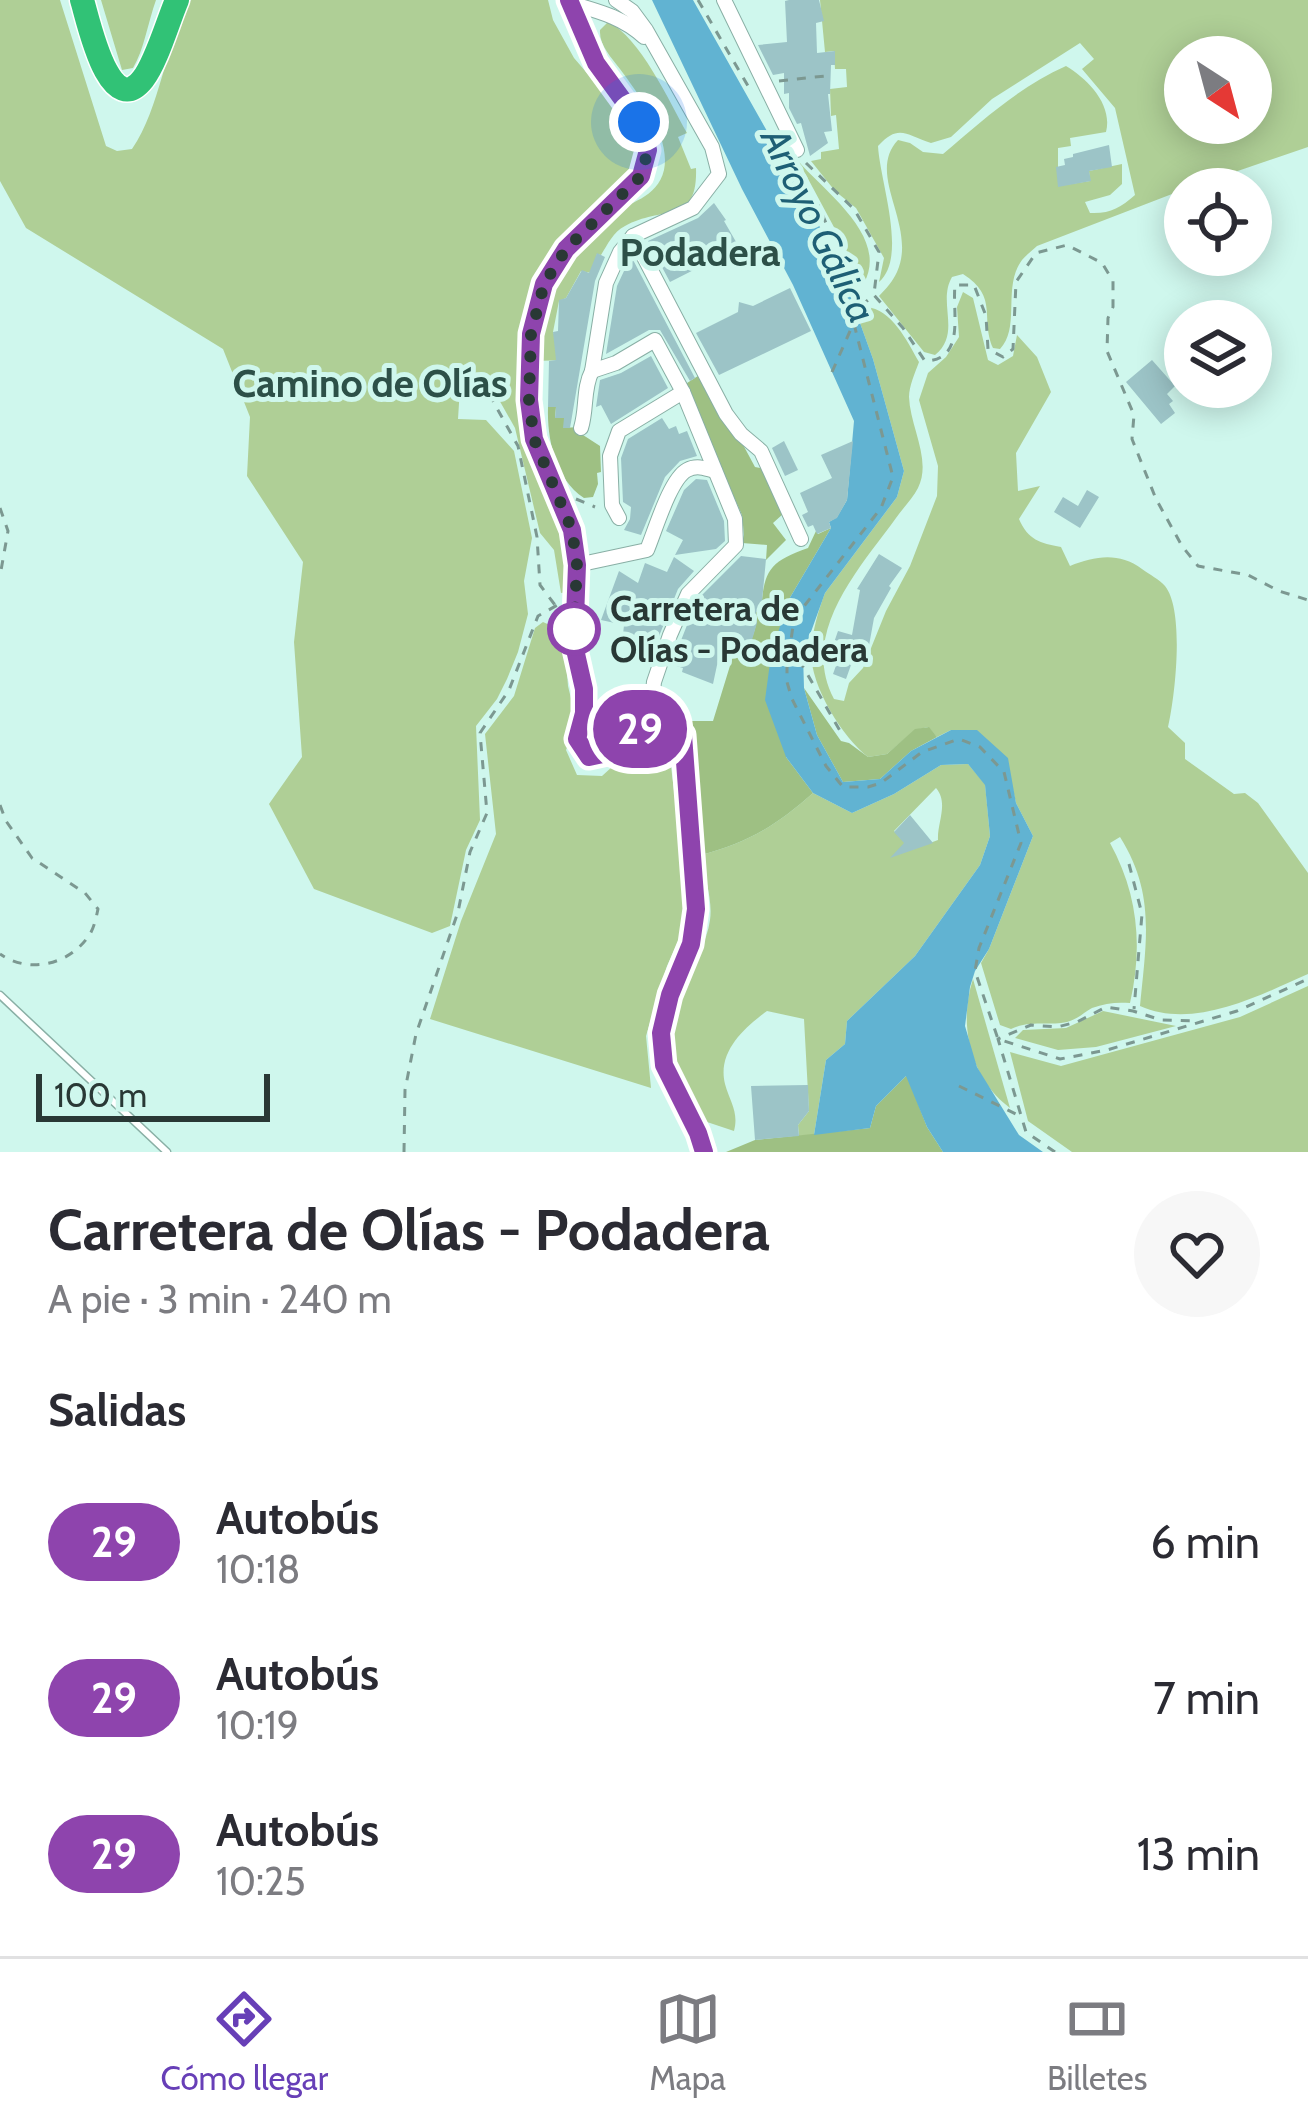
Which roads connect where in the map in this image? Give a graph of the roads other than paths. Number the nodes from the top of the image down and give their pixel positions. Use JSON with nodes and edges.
{"nodes":[{"id":1,"x":82,"y":0,"type":"edge"},
{"id":2,"x":177,"y":0,"type":"edge"},
{"id":3,"x":616,"y":0,"type":"edge"},
{"id":4,"x":724,"y":0,"type":"edge"},
{"id":5,"x":571,"y":1,"type":"edge"},
{"id":6,"x":614,"y":16,"type":"junction"},
{"id":7,"x":656,"y":49,"type":"junction"},
{"id":8,"x":596,"y":63,"type":"junction"},
{"id":9,"x":797,"y":150,"type":"road end"},
{"id":10,"x":633,"y":236,"type":"junction"},
{"id":11,"x":592,"y":371,"type":"junction"},
{"id":12,"x":683,"y":392,"type":"junction"},
{"id":13,"x":581,"y":428,"type":"dead end"},
{"id":14,"x":716,"y":471,"type":"junction"},
{"id":15,"x":615,"y":512,"type":"road end"},
{"id":16,"x":801,"y":538,"type":"dead end"},
{"id":17,"x":577,"y":565,"type":"junction"},
{"id":18,"x":662,"y":721,"type":"junction"},
{"id":19,"x":0,"y":995,"type":"edge"},
{"id":20,"x":166,"y":1152,"type":"edge"},
{"id":21,"x":704,"y":1152,"type":"edge"}],
"edges":[{"from":1,"to":2,"type":"highway"},
{"from":3,"to":7,"type":"street"},
{"from":4,"to":9,"type":"street"},
{"from":5,"to":6,"type":"street"},
{"from":5,"to":8,"type":"main road"},
{"from":6,"to":7,"type":"street"},
{"from":6,"to":8,"type":"street"},
{"from":7,"to":10,"type":"street"},
{"from":8,"to":17,"type":"main road"},
{"from":10,"to":11,"type":"street"},
{"from":10,"to":16,"type":"street"},
{"from":11,"to":12,"type":"street"},
{"from":11,"to":13,"type":"street"},
{"from":12,"to":14,"type":"street"},
{"from":12,"to":15,"type":"street"},
{"from":14,"to":17,"type":"street"},
{"from":14,"to":18,"type":"street"},
{"from":17,"to":18,"type":"main road"},
{"from":18,"to":21,"type":"main road"},
{"from":19,"to":20,"type":"lane"}]}
